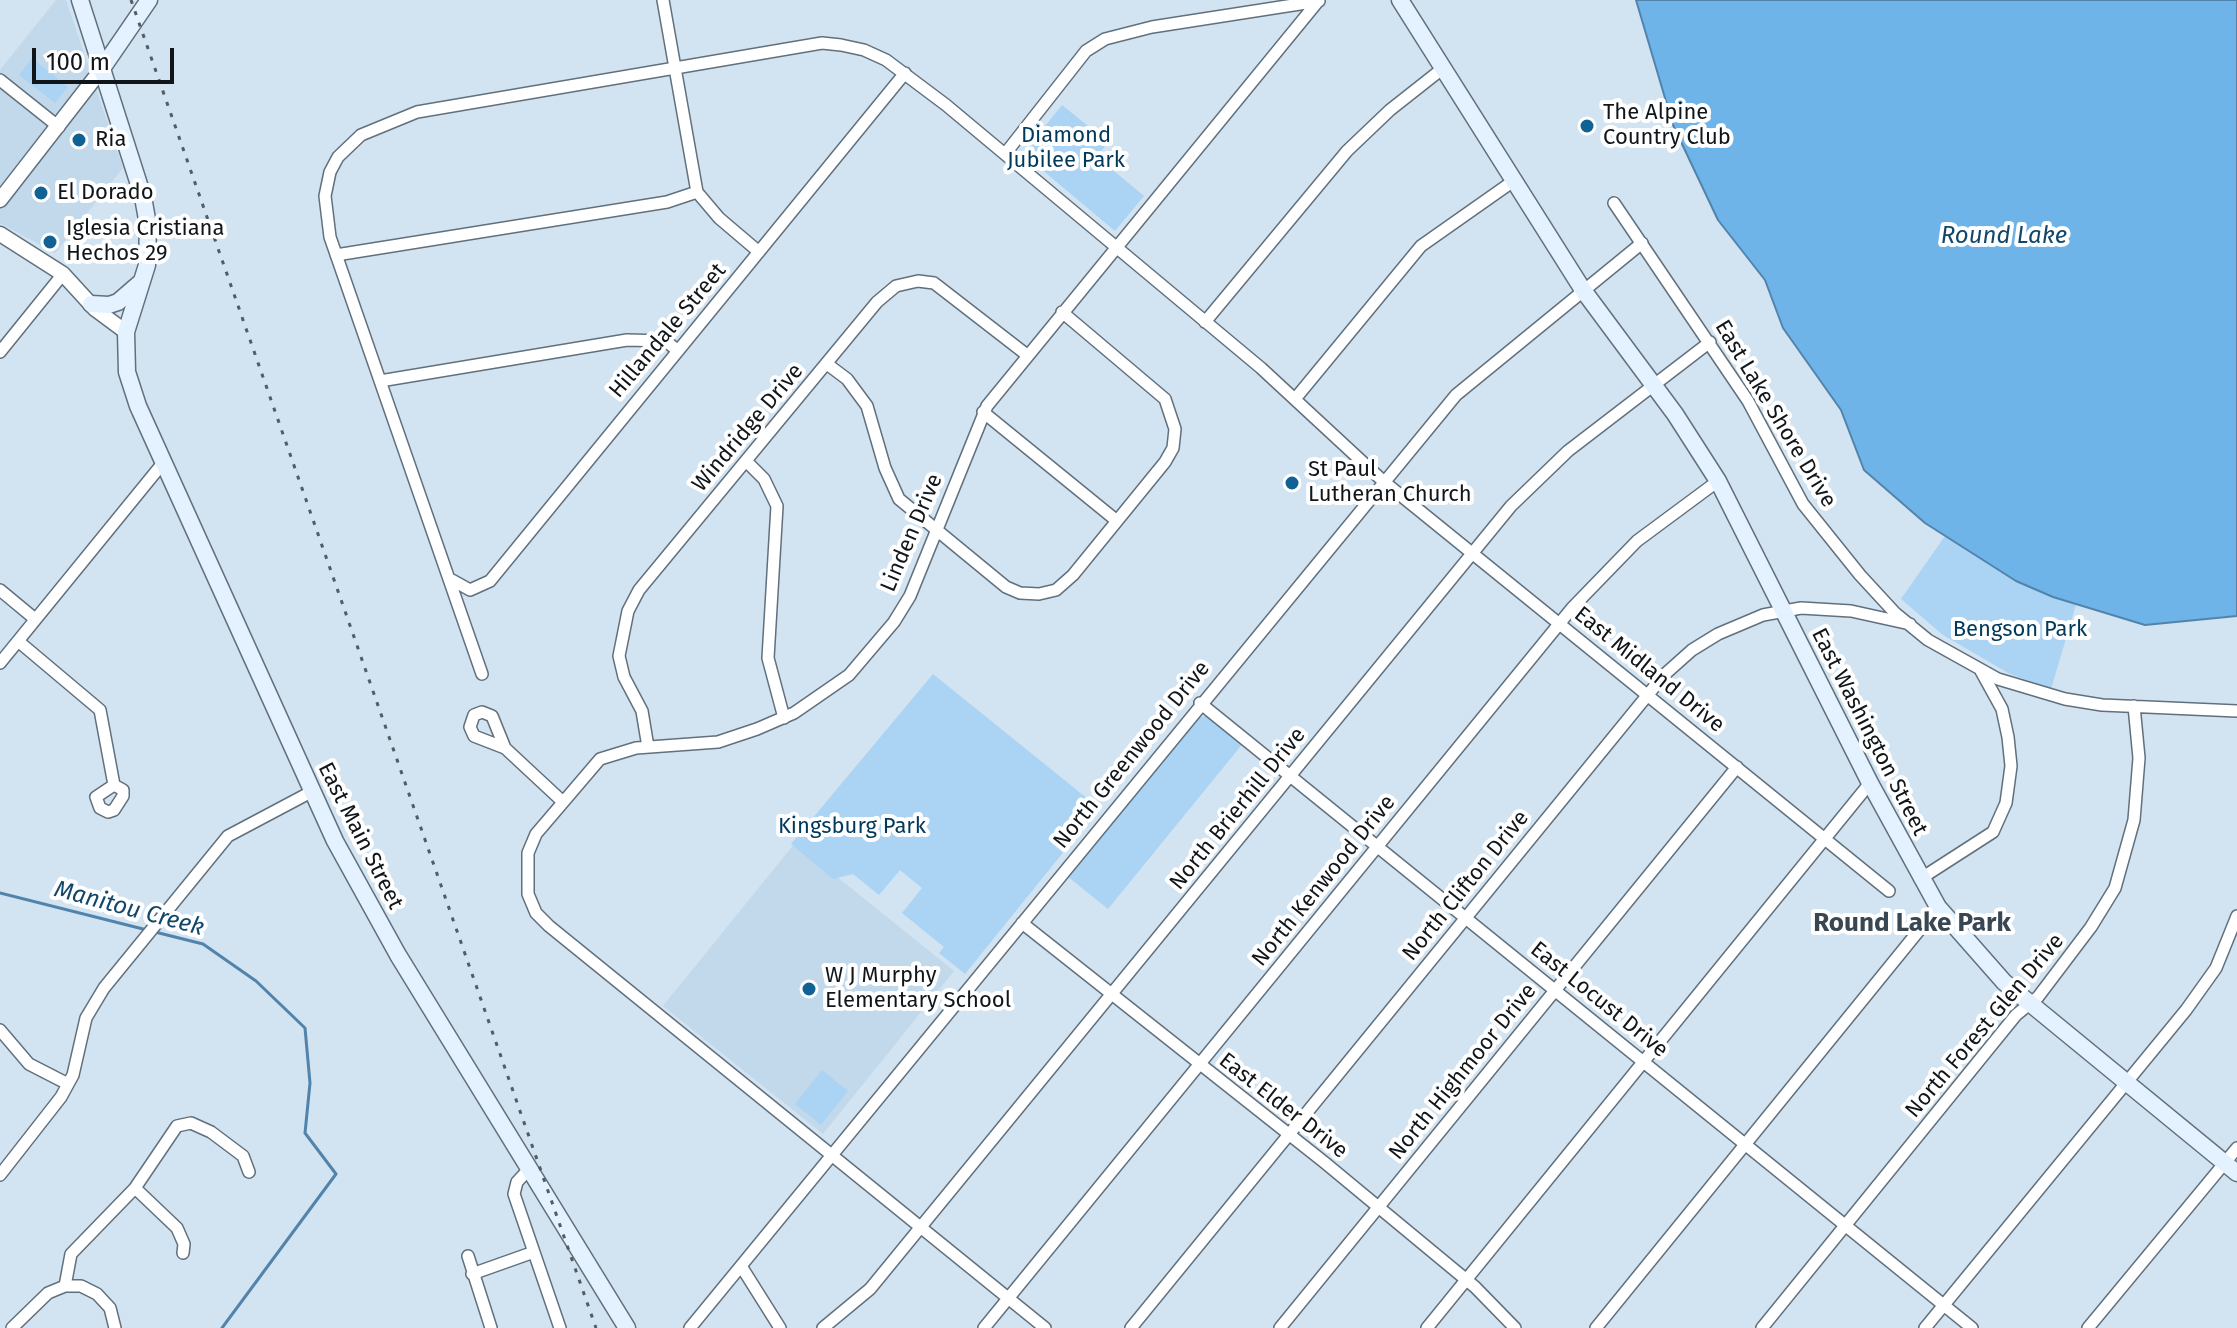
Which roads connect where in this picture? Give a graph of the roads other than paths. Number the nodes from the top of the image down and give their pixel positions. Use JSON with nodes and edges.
{"nodes":[{"id":1,"x":80,"y":0,"type":"edge"},
{"id":2,"x":149,"y":0,"type":"edge"},
{"id":3,"x":663,"y":0,"type":"edge"},
{"id":4,"x":1319,"y":0,"type":"edge"},
{"id":5,"x":1400,"y":0,"type":"edge"},
{"id":6,"x":675,"y":67,"type":"junction"},
{"id":7,"x":1442,"y":69,"type":"junction"},
{"id":8,"x":101,"y":70,"type":"junction"},
{"id":9,"x":905,"y":73,"type":"junction"},
{"id":10,"x":0,"y":80,"type":"edge"},
{"id":11,"x":59,"y":127,"type":"junction"},
{"id":12,"x":1005,"y":154,"type":"junction"},
{"id":13,"x":1512,"y":182,"type":"junction"},
{"id":14,"x":697,"y":192,"type":"junction"},
{"id":15,"x":0,"y":200,"type":"edge"},
{"id":16,"x":1614,"y":203,"type":"dead end"},
{"id":17,"x":0,"y":234,"type":"edge"},
{"id":18,"x":1642,"y":243,"type":"junction"},
{"id":19,"x":1115,"y":247,"type":"junction"},
{"id":20,"x":759,"y":252,"type":"junction"},
{"id":21,"x":336,"y":255,"type":"junction"},
{"id":22,"x":63,"y":274,"type":"junction"},
{"id":23,"x":141,"y":282,"type":"junction"},
{"id":24,"x":1583,"y":290,"type":"junction"},
{"id":25,"x":91,"y":304,"type":"junction"},
{"id":26,"x":1062,"y":312,"type":"junction"},
{"id":27,"x":1205,"y":322,"type":"junction"},
{"id":28,"x":126,"y":332,"type":"junction"},
{"id":29,"x":1710,"y":342,"type":"junction"},
{"id":30,"x":678,"y":351,"type":"junction"},
{"id":31,"x":0,"y":352,"type":"edge"},
{"id":32,"x":1027,"y":355,"type":"junction"},
{"id":33,"x":827,"y":364,"type":"junction"},
{"id":34,"x":380,"y":381,"type":"junction"},
{"id":35,"x":1654,"y":385,"type":"junction"},
{"id":36,"x":1295,"y":399,"type":"junction"},
{"id":37,"x":983,"y":412,"type":"junction"},
{"id":38,"x":746,"y":461,"type":"junction"},
{"id":39,"x":163,"y":463,"type":"junction"},
{"id":40,"x":1383,"y":481,"type":"junction"},
{"id":41,"x":1718,"y":481,"type":"junction"},
{"id":42,"x":1117,"y":521,"type":"junction"},
{"id":43,"x":936,"y":531,"type":"junction"},
{"id":44,"x":1473,"y":553,"type":"junction"},
{"id":45,"x":452,"y":580,"type":"junction"},
{"id":46,"x":0,"y":590,"type":"edge"},
{"id":47,"x":1784,"y":611,"type":"junction"},
{"id":48,"x":35,"y":619,"type":"junction"},
{"id":49,"x":1560,"y":623,"type":"junction"},
{"id":50,"x":1910,"y":624,"type":"junction"},
{"id":51,"x":18,"y":641,"type":"junction"},
{"id":52,"x":0,"y":663,"type":"edge"},
{"id":53,"x":1980,"y":670,"type":"junction"},
{"id":54,"x":482,"y":674,"type":"dead end"},
{"id":55,"x":1648,"y":695,"type":"junction"},
{"id":56,"x":1200,"y":703,"type":"junction"},
{"id":57,"x":2134,"y":706,"type":"junction"},
{"id":58,"x":2237,"y":711,"type":"edge"},
{"id":59,"x":784,"y":718,"type":"junction"},
{"id":60,"x":648,"y":747,"type":"junction"},
{"id":61,"x":505,"y":748,"type":"dead end"},
{"id":62,"x":1737,"y":767,"type":"junction"},
{"id":63,"x":1291,"y":776,"type":"junction"},
{"id":64,"x":1870,"y":783,"type":"junction"},
{"id":65,"x":114,"y":785,"type":"dead end"},
{"id":66,"x":311,"y":792,"type":"junction"},
{"id":67,"x":563,"y":802,"type":"junction"},
{"id":68,"x":1824,"y":838,"type":"junction"},
{"id":69,"x":1378,"y":847,"type":"junction"},
{"id":70,"x":1920,"y":879,"type":"junction"},
{"id":71,"x":1889,"y":891,"type":"dead end"},
{"id":72,"x":1938,"y":907,"type":"junction"},
{"id":73,"x":2237,"y":916,"type":"edge"},
{"id":74,"x":1466,"y":918,"type":"junction"},
{"id":75,"x":1022,"y":923,"type":"junction"},
{"id":76,"x":1555,"y":990,"type":"junction"},
{"id":77,"x":1111,"y":996,"type":"junction"},
{"id":78,"x":2030,"y":1003,"type":"junction"},
{"id":79,"x":0,"y":1030,"type":"edge"},
{"id":80,"x":1644,"y":1062,"type":"junction"},
{"id":81,"x":1199,"y":1066,"type":"junction"},
{"id":82,"x":68,"y":1084,"type":"junction"},
{"id":83,"x":2128,"y":1084,"type":"junction"},
{"id":84,"x":1288,"y":1136,"type":"junction"},
{"id":85,"x":1746,"y":1144,"type":"junction"},
{"id":86,"x":2237,"y":1148,"type":"edge"},
{"id":87,"x":832,"y":1156,"type":"junction"},
{"id":88,"x":2231,"y":1168,"type":"edge"},
{"id":89,"x":529,"y":1169,"type":"junction"},
{"id":90,"x":249,"y":1172,"type":"dead end"},
{"id":91,"x":0,"y":1175,"type":"edge"},
{"id":92,"x":135,"y":1188,"type":"junction"},
{"id":93,"x":1378,"y":1208,"type":"junction"},
{"id":94,"x":1846,"y":1226,"type":"junction"},
{"id":95,"x":920,"y":1227,"type":"junction"},
{"id":96,"x":534,"y":1252,"type":"junction"},
{"id":97,"x":183,"y":1253,"type":"dead end"},
{"id":98,"x":468,"y":1256,"type":"dead end"},
{"id":99,"x":741,"y":1266,"type":"junction"},
{"id":100,"x":474,"y":1278,"type":"junction"},
{"id":101,"x":1466,"y":1280,"type":"junction"},
{"id":102,"x":65,"y":1286,"type":"junction"},
{"id":103,"x":1008,"y":1296,"type":"junction"},
{"id":104,"x":1944,"y":1305,"type":"junction"},
{"id":105,"x":12,"y":1328,"type":"edge"},
{"id":106,"x":115,"y":1328,"type":"edge"},
{"id":107,"x":491,"y":1328,"type":"edge"},
{"id":108,"x":560,"y":1328,"type":"edge"},
{"id":109,"x":627,"y":1328,"type":"edge"},
{"id":110,"x":690,"y":1328,"type":"edge"},
{"id":111,"x":780,"y":1328,"type":"edge"},
{"id":112,"x":823,"y":1328,"type":"edge"},
{"id":113,"x":984,"y":1328,"type":"edge"},
{"id":114,"x":1045,"y":1328,"type":"edge"},
{"id":115,"x":1131,"y":1328,"type":"edge"},
{"id":116,"x":1280,"y":1328,"type":"edge"},
{"id":117,"x":1427,"y":1328,"type":"edge"},
{"id":118,"x":1515,"y":1328,"type":"edge"},
{"id":119,"x":1596,"y":1328,"type":"edge"},
{"id":120,"x":1762,"y":1328,"type":"edge"},
{"id":121,"x":1925,"y":1328,"type":"edge"},
{"id":122,"x":1972,"y":1328,"type":"edge"},
{"id":123,"x":2088,"y":1328,"type":"edge"}],
"edges":[{"from":1,"to":8,"type":"main road","name":"East Main Street"},
{"from":2,"to":8,"type":"main road"},
{"from":3,"to":6,"type":"street"},
{"from":4,"to":12,"type":"street"},
{"from":4,"to":19,"type":"street","name":"Linden Drive"},
{"from":5,"to":7,"type":"main road","name":"East Washington Street"},
{"from":6,"to":9,"type":"street","name":"East Midland Drive"},
{"from":6,"to":14,"type":"street"},
{"from":6,"to":21,"type":"street","name":"East Midland Drive"},
{"from":7,"to":13,"type":"main road","name":"East Washington Street"},
{"from":7,"to":27,"type":"street"},
{"from":8,"to":11,"type":"street"},
{"from":8,"to":23,"type":"main road","name":"East Main Street"},
{"from":9,"to":12,"type":"street","name":"East Midland Drive"},
{"from":9,"to":20,"type":"street","name":"Hillandale Street"},
{"from":10,"to":11,"type":"street"},
{"from":11,"to":15,"type":"street"},
{"from":12,"to":19,"type":"street","name":"East Midland Drive"},
{"from":13,"to":24,"type":"main road","name":"East Washington Street"},
{"from":13,"to":36,"type":"street"},
{"from":14,"to":20,"type":"street"},
{"from":14,"to":21,"type":"street"},
{"from":16,"to":18,"type":"street","name":"East Lake Shore Drive"},
{"from":17,"to":22,"type":"street"},
{"from":18,"to":24,"type":"street","name":"North Greenwood Drive"},
{"from":18,"to":29,"type":"street","name":"East Lake Shore Drive"},
{"from":19,"to":26,"type":"street","name":"Linden Drive"},
{"from":19,"to":27,"type":"street","name":"East Midland Drive"},
{"from":20,"to":30,"type":"street","name":"Hillandale Street"},
{"from":21,"to":34,"type":"street"},
{"from":22,"to":25,"type":"street"},
{"from":22,"to":31,"type":"street"},
{"from":23,"to":25,"type":"main road"},
{"from":23,"to":28,"type":"main road","name":"East Main Street"},
{"from":24,"to":35,"type":"main road","name":"East Washington Street"},
{"from":24,"to":40,"type":"street","name":"North Greenwood Drive"},
{"from":25,"to":28,"type":"street"},
{"from":26,"to":32,"type":"street","name":"Linden Drive"},
{"from":26,"to":42,"type":"street"},
{"from":27,"to":36,"type":"street","name":"East Midland Drive"},
{"from":28,"to":39,"type":"main road","name":"East Main Street"},
{"from":29,"to":35,"type":"street","name":"North Brierhill Drive"},
{"from":29,"to":50,"type":"street","name":"East Lake Shore Drive"},
{"from":30,"to":34,"type":"street"},
{"from":30,"to":45,"type":"street","name":"Hillandale Street"},
{"from":32,"to":33,"type":"street","name":"Windridge Drive"},
{"from":32,"to":37,"type":"street","name":"Linden Drive"},
{"from":33,"to":38,"type":"street","name":"Windridge Drive"},
{"from":33,"to":43,"type":"street"},
{"from":34,"to":45,"type":"street"},
{"from":35,"to":41,"type":"main road","name":"East Washington Street"},
{"from":35,"to":44,"type":"street","name":"North Brierhill Drive"},
{"from":36,"to":40,"type":"street","name":"East Midland Drive"},
{"from":37,"to":42,"type":"street"},
{"from":37,"to":43,"type":"street","name":"Linden Drive"},
{"from":38,"to":59,"type":"street"},
{"from":38,"to":60,"type":"street","name":"Windridge Drive"},
{"from":39,"to":48,"type":"street"},
{"from":39,"to":66,"type":"main road","name":"East Main Street"},
{"from":40,"to":44,"type":"street","name":"East Midland Drive"},
{"from":40,"to":56,"type":"street","name":"North Greenwood Drive"},
{"from":41,"to":47,"type":"main road","name":"East Washington Street"},
{"from":41,"to":49,"type":"street","name":"North Kenwood Drive"},
{"from":42,"to":43,"type":"street"},
{"from":43,"to":59,"type":"street","name":"Linden Drive"},
{"from":44,"to":49,"type":"street","name":"East Midland Drive"},
{"from":44,"to":63,"type":"street","name":"North Brierhill Drive"},
{"from":45,"to":54,"type":"street"},
{"from":46,"to":48,"type":"street"},
{"from":47,"to":50,"type":"street","name":"North Clifton Drive"},
{"from":47,"to":55,"type":"street","name":"North Clifton Drive"},
{"from":47,"to":64,"type":"main road","name":"East Washington Street"},
{"from":48,"to":51,"type":"street"},
{"from":49,"to":55,"type":"street","name":"East Midland Drive"},
{"from":49,"to":69,"type":"street","name":"North Kenwood Drive"},
{"from":50,"to":53,"type":"street","name":"East Lake Shore Drive"},
{"from":51,"to":52,"type":"street"},
{"from":51,"to":65,"type":"street"},
{"from":53,"to":57,"type":"street","name":"East Lake Shore Drive"},
{"from":53,"to":70,"type":"street"},
{"from":55,"to":62,"type":"street","name":"East Midland Drive"},
{"from":55,"to":74,"type":"street","name":"North Clifton Drive"},
{"from":56,"to":63,"type":"street","name":"East Locust Drive"},
{"from":56,"to":75,"type":"street","name":"North Greenwood Drive"},
{"from":57,"to":58,"type":"street","name":"East Lake Shore Drive"},
{"from":57,"to":78,"type":"street","name":"North Forest Glen Drive"},
{"from":59,"to":60,"type":"street","name":"Linden Drive"},
{"from":60,"to":67,"type":"street","name":"Linden Drive"},
{"from":61,"to":67,"type":"street"},
{"from":62,"to":68,"type":"street","name":"East Midland Drive"},
{"from":62,"to":76,"type":"street","name":"North Highmoor Drive"},
{"from":63,"to":69,"type":"street","name":"East Locust Drive"},
{"from":63,"to":77,"type":"street","name":"North Brierhill Drive"},
{"from":64,"to":68,"type":"street"},
{"from":64,"to":70,"type":"main road","name":"East Washington Street"},
{"from":66,"to":82,"type":"street"},
{"from":66,"to":89,"type":"main road","name":"East Main Street"},
{"from":67,"to":87,"type":"street","name":"Linden Drive"},
{"from":68,"to":71,"type":"street","name":"East Midland Drive"},
{"from":68,"to":80,"type":"street"},
{"from":69,"to":74,"type":"street","name":"East Locust Drive"},
{"from":69,"to":81,"type":"street","name":"North Kenwood Drive"},
{"from":70,"to":72,"type":"main road","name":"East Washington Street"},
{"from":72,"to":78,"type":"main road","name":"East Washington Street"},
{"from":72,"to":85,"type":"street"},
{"from":73,"to":83,"type":"street"},
{"from":74,"to":76,"type":"street","name":"East Locust Drive"},
{"from":74,"to":84,"type":"street","name":"North Clifton Drive"},
{"from":75,"to":77,"type":"street","name":"East Elder Drive"},
{"from":75,"to":87,"type":"street","name":"North Greenwood Drive"},
{"from":76,"to":80,"type":"street","name":"East Locust Drive"},
{"from":76,"to":93,"type":"street","name":"North Highmoor Drive"},
{"from":77,"to":81,"type":"street","name":"East Elder Drive"},
{"from":77,"to":95,"type":"street","name":"North Brierhill Drive"},
{"from":78,"to":83,"type":"main road","name":"East Washington Street"},
{"from":78,"to":94,"type":"street","name":"North Forest Glen Drive"},
{"from":79,"to":82,"type":"street"},
{"from":80,"to":85,"type":"street","name":"East Locust Drive"},
{"from":80,"to":101,"type":"street"},
{"from":81,"to":84,"type":"street","name":"East Elder Drive"},
{"from":81,"to":103,"type":"street","name":"North Kenwood Drive"},
{"from":82,"to":91,"type":"street"},
{"from":83,"to":88,"type":"main road","name":"East Washington Street"},
{"from":83,"to":104,"type":"street"},
{"from":84,"to":93,"type":"street","name":"East Elder Drive"},
{"from":84,"to":115,"type":"street","name":"North Clifton Drive"},
{"from":85,"to":94,"type":"street","name":"East Locust Drive"},
{"from":85,"to":119,"type":"street"},
{"from":86,"to":88,"type":"street"},
{"from":87,"to":95,"type":"street","name":"Linden Drive"},
{"from":87,"to":99,"type":"street","name":"North Greenwood Drive"},
{"from":88,"to":123,"type":"street"},
{"from":89,"to":96,"type":"street"},
{"from":89,"to":109,"type":"main road","name":"East Main Street"},
{"from":90,"to":92,"type":"street"},
{"from":92,"to":97,"type":"street"},
{"from":92,"to":102,"type":"street"},
{"from":93,"to":101,"type":"street","name":"East Elder Drive"},
{"from":93,"to":116,"type":"street","name":"North Highmoor Drive"},
{"from":94,"to":104,"type":"street","name":"East Locust Drive"},
{"from":94,"to":120,"type":"street","name":"North Forest Glen Drive"},
{"from":95,"to":103,"type":"street","name":"Linden Drive"},
{"from":95,"to":112,"type":"street","name":"North Brierhill Drive"},
{"from":96,"to":100,"type":"street"},
{"from":96,"to":108,"type":"street"},
{"from":98,"to":100,"type":"street"},
{"from":99,"to":110,"type":"street","name":"North Greenwood Drive"},
{"from":99,"to":111,"type":"street"},
{"from":100,"to":107,"type":"street"},
{"from":101,"to":117,"type":"street"},
{"from":101,"to":118,"type":"street","name":"East Elder Drive"},
{"from":102,"to":105,"type":"street"},
{"from":102,"to":106,"type":"street"},
{"from":103,"to":113,"type":"street","name":"North Kenwood Drive"},
{"from":103,"to":114,"type":"street","name":"Linden Drive"},
{"from":104,"to":121,"type":"street"},
{"from":104,"to":122,"type":"street","name":"East Locust Drive"}]}
